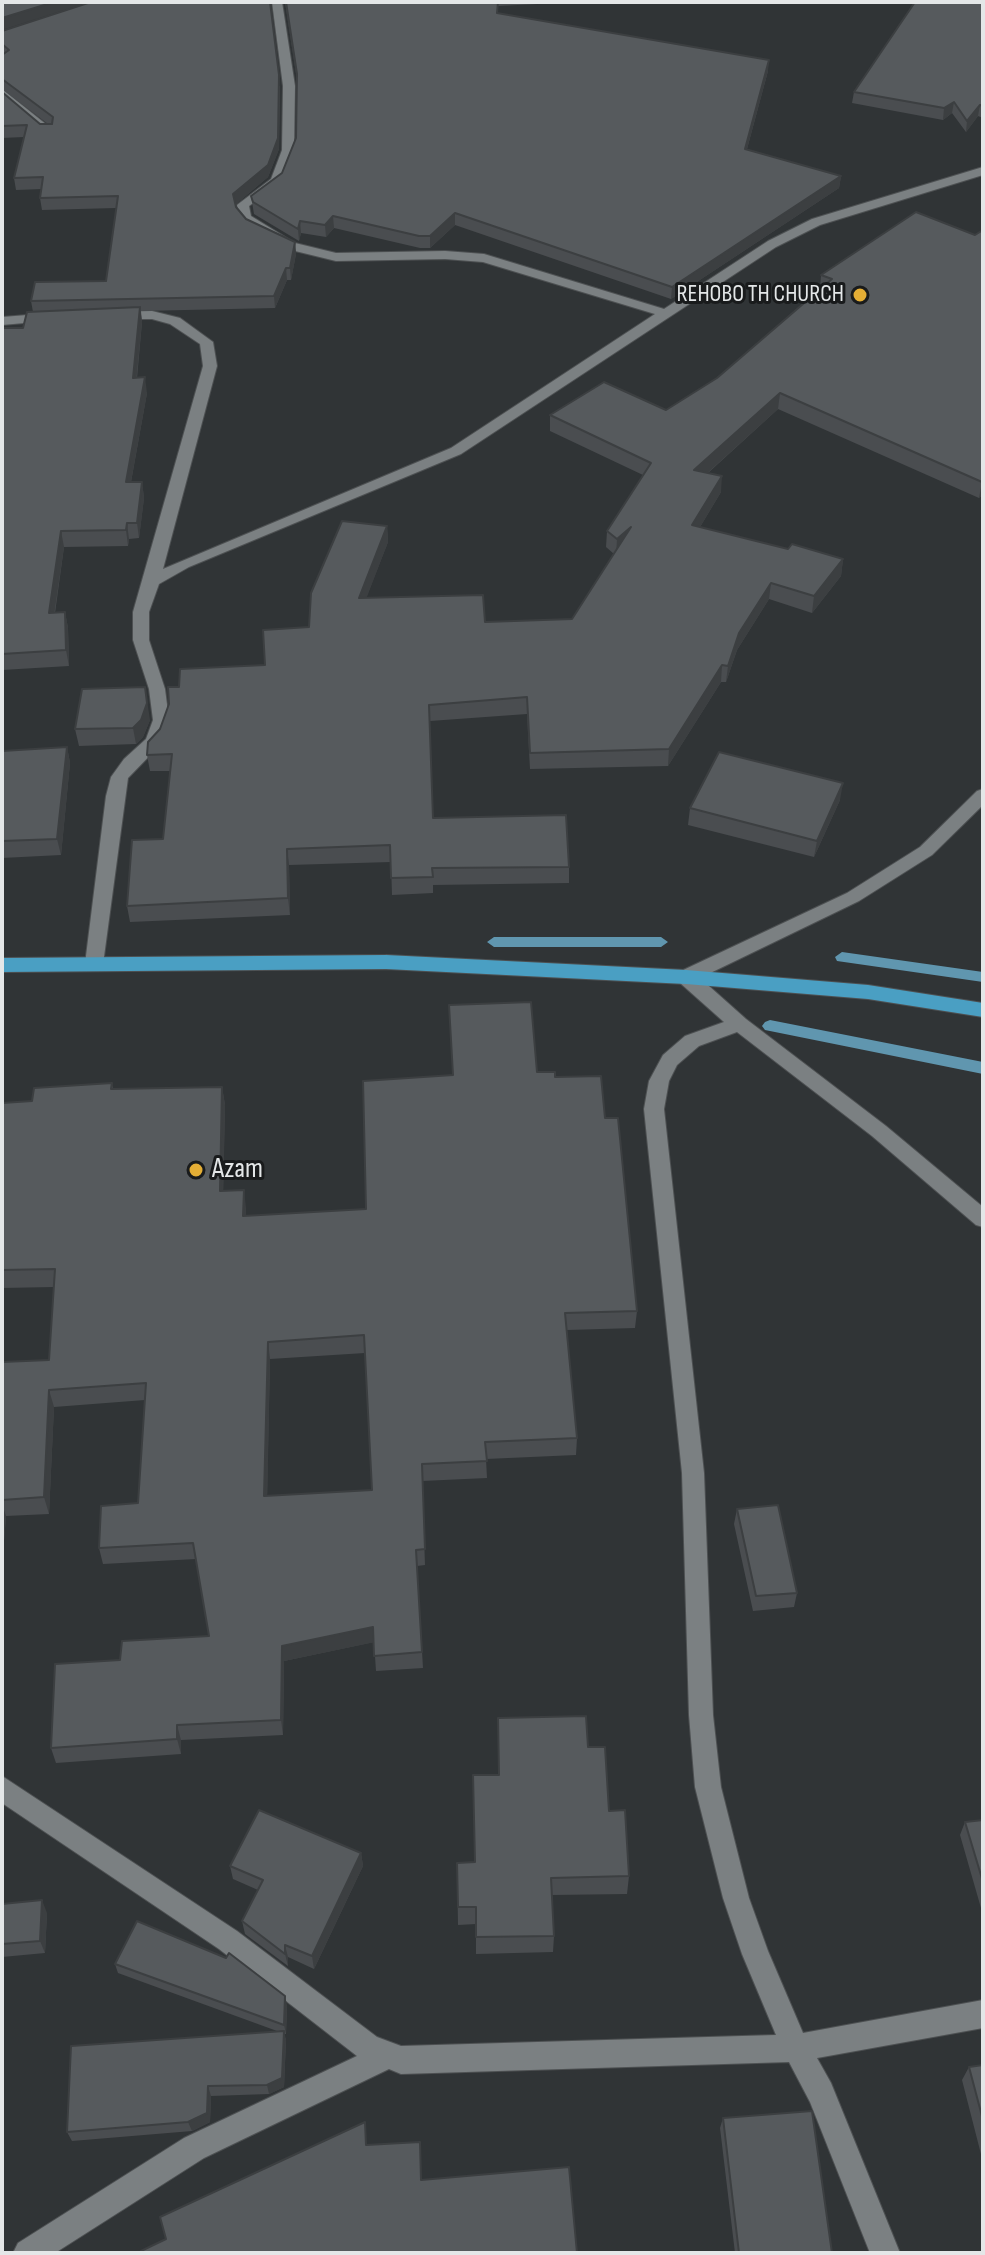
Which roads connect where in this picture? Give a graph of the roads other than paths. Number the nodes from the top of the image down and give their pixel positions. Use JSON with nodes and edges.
{"nodes":[{"id":1,"x":277,"y":2,"type":"edge"},
{"id":2,"x":2,"y":92,"type":"edge"},
{"id":3,"x":48,"y":131,"type":"edge"},
{"id":4,"x":983,"y":171,"type":"edge"},
{"id":5,"x":668,"y":314,"type":"junction"},
{"id":6,"x":104,"y":315,"type":"edge"},
{"id":7,"x":63,"y":317,"type":"edge"},
{"id":8,"x":2,"y":321,"type":"edge"},
{"id":9,"x":152,"y":581,"type":"junction"},
{"id":10,"x":983,"y":795,"type":"edge"},
{"id":11,"x":94,"y":964,"type":"junction"},
{"id":12,"x":2,"y":965,"type":"edge"},
{"id":13,"x":686,"y":977,"type":"junction"},
{"id":14,"x":983,"y":1010,"type":"edge"},
{"id":15,"x":739,"y":1024,"type":"junction"},
{"id":16,"x":983,"y":1219,"type":"edge"},
{"id":17,"x":2,"y":1788,"type":"edge"},
{"id":18,"x":983,"y":2014,"type":"edge"},
{"id":19,"x":796,"y":2048,"type":"junction"},
{"id":20,"x":388,"y":2055,"type":"junction"},
{"id":21,"x":28,"y":2253,"type":"edge"},
{"id":22,"x":885,"y":2253,"type":"edge"}],
"edges":[{"from":1,"to":5,"type":"street"},
{"from":2,"to":3,"type":"street"},
{"from":4,"to":5,"type":"street"},
{"from":5,"to":9,"type":"street"},
{"from":6,"to":9,"type":"street"},
{"from":7,"to":8,"type":"street"},
{"from":9,"to":11,"type":"street"},
{"from":10,"to":13,"type":"street"},
{"from":11,"to":12,"type":"main road"},
{"from":11,"to":13,"type":"main road"},
{"from":13,"to":14,"type":"main road"},
{"from":13,"to":15,"type":"street"},
{"from":15,"to":16,"type":"street"},
{"from":15,"to":19,"type":"street"},
{"from":17,"to":20,"type":"street"},
{"from":18,"to":19,"type":"street"},
{"from":19,"to":20,"type":"street"},
{"from":19,"to":22,"type":"street"},
{"from":20,"to":21,"type":"street"}]}
